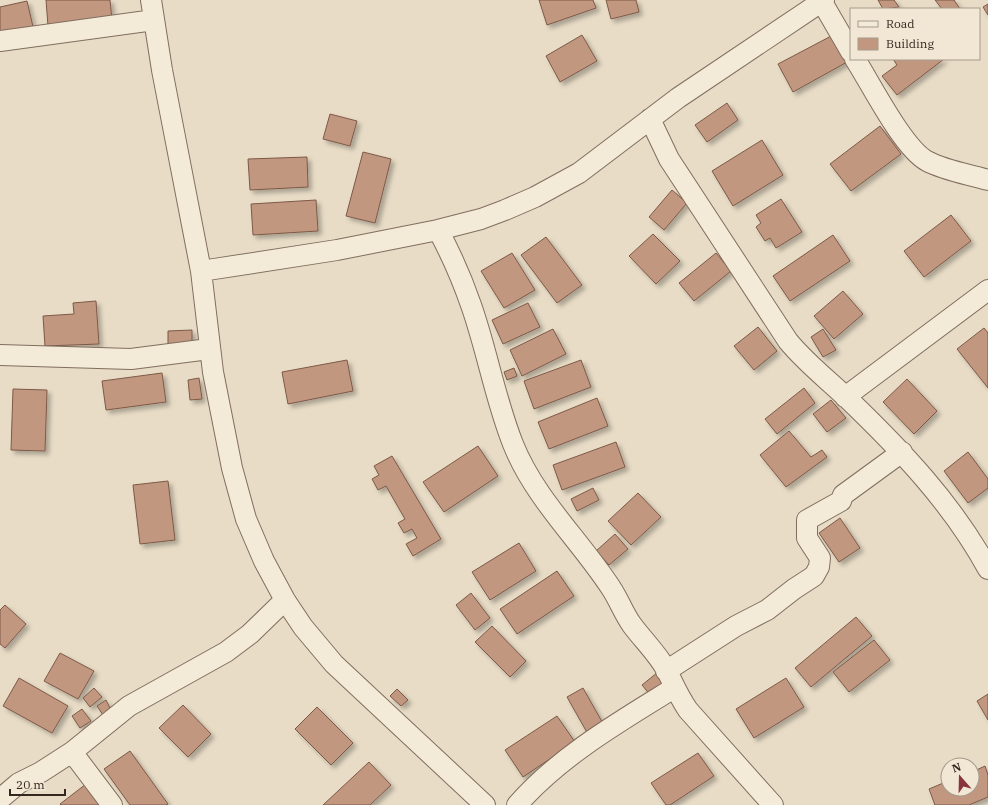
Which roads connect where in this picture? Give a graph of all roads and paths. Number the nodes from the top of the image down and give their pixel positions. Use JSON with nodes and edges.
{"nodes":[{"id":1,"x":151,"y":0,"type":"edge"},
{"id":2,"x":823,"y":1,"type":"edge"},
{"id":3,"x":154,"y":20,"type":"junction"},
{"id":4,"x":0,"y":41,"type":"edge"},
{"id":5,"x":850,"y":50,"type":"edge"},
{"id":6,"x":857,"y":60,"type":"edge"},
{"id":7,"x":650,"y":119,"type":"junction"},
{"id":8,"x":988,"y":180,"type":"edge"},
{"id":9,"x":438,"y":230,"type":"junction"},
{"id":10,"x":201,"y":271,"type":"junction"},
{"id":11,"x":988,"y":290,"type":"edge"},
{"id":12,"x":209,"y":349,"type":"junction"},
{"id":13,"x":0,"y":355,"type":"edge"},
{"id":14,"x":845,"y":397,"type":"junction"},
{"id":15,"x":902,"y":452,"type":"junction"},
{"id":16,"x":988,"y":569,"type":"edge"},
{"id":17,"x":285,"y":600,"type":"junction"},
{"id":18,"x":670,"y":679,"type":"junction"},
{"id":19,"x":72,"y":752,"type":"junction"},
{"id":20,"x":0,"y":799,"type":"edge"},
{"id":21,"x":112,"y":805,"type":"edge"},
{"id":22,"x":485,"y":805,"type":"edge"},
{"id":23,"x":517,"y":805,"type":"edge"},
{"id":24,"x":773,"y":805,"type":"edge"}],
"edges":[{"from":1,"to":3,"type":"street"},
{"from":2,"to":5,"type":"street"},
{"from":2,"to":7,"type":"street"},
{"from":3,"to":4,"type":"street"},
{"from":3,"to":10,"type":"street"},
{"from":6,"to":8,"type":"street"},
{"from":7,"to":9,"type":"street"},
{"from":7,"to":14,"type":"street"},
{"from":9,"to":10,"type":"street"},
{"from":9,"to":18,"type":"street"},
{"from":10,"to":12,"type":"street"},
{"from":11,"to":14,"type":"street"},
{"from":12,"to":13,"type":"street"},
{"from":12,"to":17,"type":"street"},
{"from":14,"to":15,"type":"street"},
{"from":15,"to":16,"type":"street"},
{"from":15,"to":18,"type":"street"},
{"from":17,"to":19,"type":"street"},
{"from":17,"to":22,"type":"street"},
{"from":18,"to":23,"type":"street"},
{"from":18,"to":24,"type":"street"},
{"from":19,"to":20,"type":"street"},
{"from":19,"to":21,"type":"street"}]}
